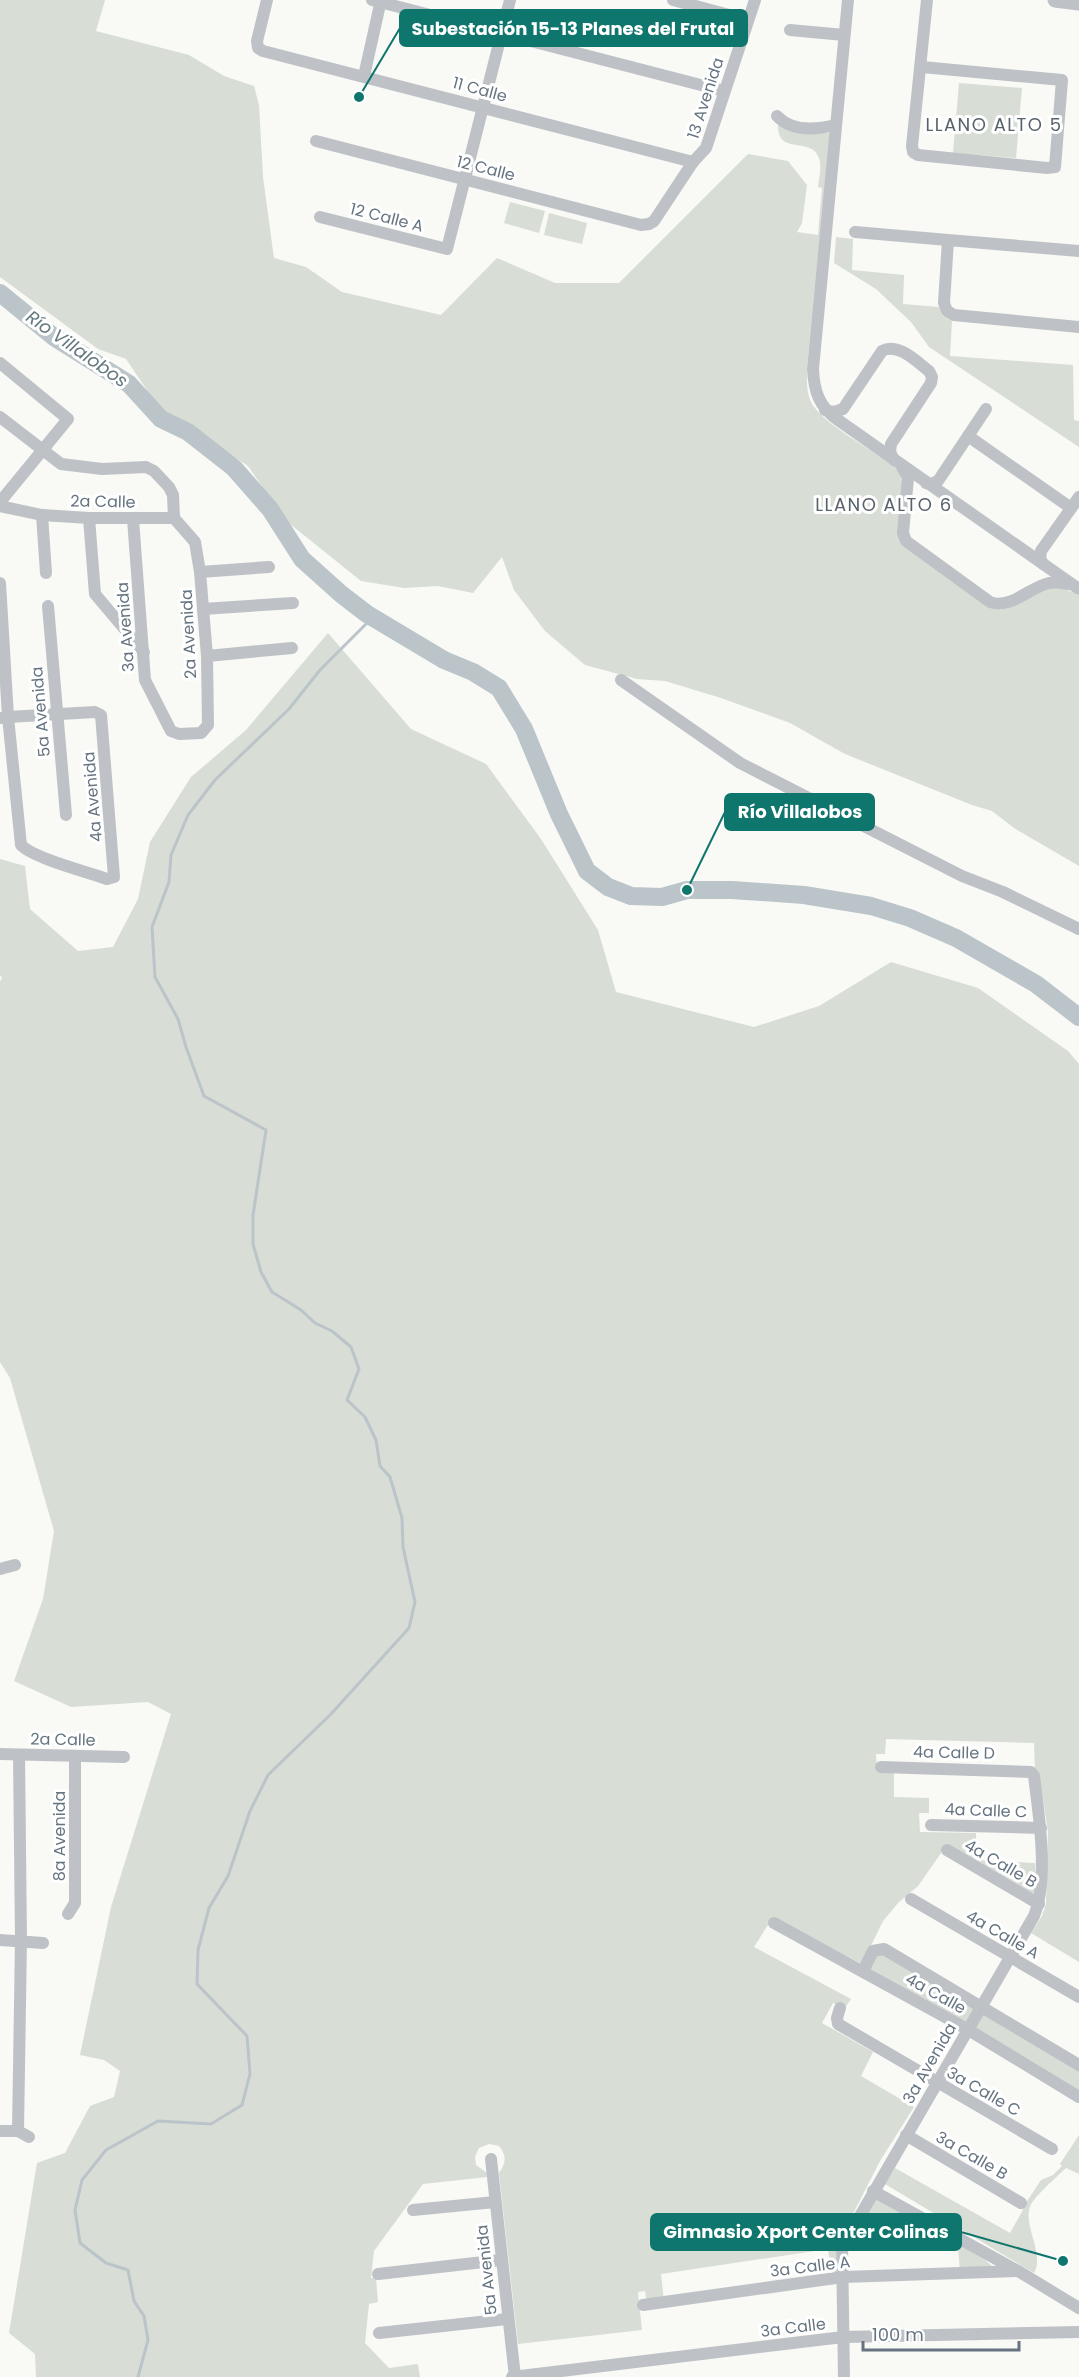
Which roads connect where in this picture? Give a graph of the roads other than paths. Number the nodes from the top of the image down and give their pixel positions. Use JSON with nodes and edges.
{"nodes":[{"id":1,"x":267,"y":0,"type":"edge"},
{"id":2,"x":510,"y":0,"type":"edge"},
{"id":3,"x":673,"y":0,"type":"edge"},
{"id":4,"x":755,"y":0,"type":"edge"},
{"id":5,"x":848,"y":0,"type":"edge"},
{"id":6,"x":927,"y":0,"type":"edge"},
{"id":7,"x":1055,"y":0,"type":"edge"},
{"id":8,"x":378,"y":1,"type":"edge"},
{"id":9,"x":1079,"y":3,"type":"edge"},
{"id":10,"x":748,"y":20,"type":"junction"},
{"id":11,"x":790,"y":30,"type":"dead end"},
{"id":12,"x":501,"y":33,"type":"junction"},
{"id":13,"x":844,"y":35,"type":"junction"},
{"id":14,"x":922,"y":67,"type":"junction"},
{"id":15,"x":364,"y":76,"type":"junction"},
{"id":16,"x":724,"y":91,"type":"junction"},
{"id":17,"x":483,"y":107,"type":"junction"},
{"id":18,"x":777,"y":116,"type":"dead end"},
{"id":19,"x":835,"y":125,"type":"junction"},
{"id":20,"x":315,"y":141,"type":"dead end"},
{"id":21,"x":693,"y":162,"type":"junction"},
{"id":22,"x":465,"y":179,"type":"junction"},
{"id":23,"x":320,"y":217,"type":"dead end"},
{"id":24,"x":648,"y":225,"type":"joint"},
{"id":25,"x":855,"y":232,"type":"dead end"},
{"id":26,"x":948,"y":240,"type":"junction"},
{"id":27,"x":1079,"y":251,"type":"edge"},
{"id":28,"x":1079,"y":327,"type":"edge"},
{"id":29,"x":0,"y":363,"type":"edge"},
{"id":30,"x":986,"y":409,"type":"dead end"},
{"id":31,"x":825,"y":410,"type":"junction"},
{"id":32,"x":0,"y":417,"type":"edge"},
{"id":33,"x":968,"y":436,"type":"junction"},
{"id":34,"x":45,"y":450,"type":"junction"},
{"id":35,"x":898,"y":463,"type":"junction"},
{"id":36,"x":926,"y":483,"type":"junction"},
{"id":37,"x":1079,"y":497,"type":"edge"},
{"id":38,"x":0,"y":504,"type":"edge"},
{"id":39,"x":1071,"y":508,"type":"junction"},
{"id":40,"x":42,"y":515,"type":"junction"},
{"id":41,"x":89,"y":518,"type":"junction"},
{"id":42,"x":174,"y":518,"type":"junction"},
{"id":43,"x":133,"y":519,"type":"junction"},
{"id":44,"x":1043,"y":564,"type":"junction"},
{"id":45,"x":269,"y":567,"type":"dead end"},
{"id":46,"x":200,"y":572,"type":"junction"},
{"id":47,"x":46,"y":573,"type":"dead end"},
{"id":48,"x":0,"y":583,"type":"edge"},
{"id":49,"x":1077,"y":587,"type":"edge"},
{"id":50,"x":293,"y":603,"type":"dead end"},
{"id":51,"x":48,"y":606,"type":"dead end"},
{"id":52,"x":203,"y":609,"type":"junction"},
{"id":53,"x":292,"y":648,"type":"dead end"},
{"id":54,"x":144,"y":652,"type":"junction"},
{"id":55,"x":207,"y":656,"type":"junction"},
{"id":56,"x":621,"y":680,"type":"dead end"},
{"id":57,"x":56,"y":714,"type":"junction"},
{"id":58,"x":4,"y":718,"type":"edge"},
{"id":59,"x":208,"y":725,"type":"joint"},
{"id":60,"x":66,"y":815,"type":"dead end"},
{"id":61,"x":1079,"y":929,"type":"edge"},
{"id":62,"x":15,"y":1565,"type":"dead end"},
{"id":63,"x":0,"y":1569,"type":"edge"},
{"id":64,"x":0,"y":1754,"type":"edge"},
{"id":65,"x":19,"y":1755,"type":"junction"},
{"id":66,"x":75,"y":1756,"type":"junction"},
{"id":67,"x":124,"y":1757,"type":"dead end"},
{"id":68,"x":881,"y":1767,"type":"dead end"},
{"id":69,"x":1026,"y":1770,"type":"joint"},
{"id":70,"x":931,"y":1825,"type":"dead end"},
{"id":71,"x":1041,"y":1828,"type":"junction"},
{"id":72,"x":947,"y":1851,"type":"dead end"},
{"id":73,"x":911,"y":1899,"type":"dead end"},
{"id":74,"x":1039,"y":1904,"type":"junction"},
{"id":75,"x":68,"y":1914,"type":"dead end"},
{"id":76,"x":774,"y":1923,"type":"dead end"},
{"id":77,"x":0,"y":1940,"type":"edge"},
{"id":78,"x":21,"y":1940,"type":"junction"},
{"id":79,"x":43,"y":1942,"type":"dead end"},
{"id":80,"x":1010,"y":1956,"type":"junction"},
{"id":81,"x":863,"y":1971,"type":"junction"},
{"id":82,"x":1079,"y":1997,"type":"edge"},
{"id":83,"x":981,"y":2006,"type":"junction"},
{"id":84,"x":840,"y":2008,"type":"dead end"},
{"id":85,"x":967,"y":2029,"type":"junction"},
{"id":86,"x":1079,"y":2065,"type":"edge"},
{"id":87,"x":937,"y":2083,"type":"junction"},
{"id":88,"x":1079,"y":2097,"type":"edge"},
{"id":89,"x":0,"y":2131,"type":"edge"},
{"id":90,"x":906,"y":2135,"type":"junction"},
{"id":91,"x":1053,"y":2148,"type":"dead end"},
{"id":92,"x":491,"y":2159,"type":"dead end"},
{"id":93,"x":873,"y":2191,"type":"junction"},
{"id":94,"x":495,"y":2202,"type":"junction"},
{"id":95,"x":1021,"y":2203,"type":"dead end"},
{"id":96,"x":413,"y":2210,"type":"dead end"},
{"id":97,"x":501,"y":2260,"type":"junction"},
{"id":98,"x":1018,"y":2271,"type":"junction"},
{"id":99,"x":378,"y":2274,"type":"dead end"},
{"id":100,"x":843,"y":2277,"type":"junction"},
{"id":101,"x":644,"y":2305,"type":"dead end"},
{"id":102,"x":1079,"y":2308,"type":"edge"},
{"id":103,"x":507,"y":2319,"type":"junction"},
{"id":104,"x":1079,"y":2332,"type":"edge"},
{"id":105,"x":379,"y":2333,"type":"dead end"},
{"id":106,"x":843,"y":2337,"type":"junction"},
{"id":107,"x":513,"y":2377,"type":"edge"},
{"id":108,"x":844,"y":2377,"type":"edge"}],
"edges":[{"from":1,"to":15,"type":"street","name":"11 Calle"},
{"from":2,"to":12,"type":"street"},
{"from":3,"to":10,"type":"street"},
{"from":4,"to":10,"type":"street","name":"13 Avenida"},
{"from":5,"to":13,"type":"street"},
{"from":6,"to":14,"type":"street"},
{"from":7,"to":9,"type":"street"},
{"from":8,"to":12,"type":"street"},
{"from":8,"to":15,"type":"street"},
{"from":10,"to":16,"type":"street","name":"13 Avenida"},
{"from":11,"to":13,"type":"street"},
{"from":12,"to":16,"type":"street"},
{"from":12,"to":17,"type":"street"},
{"from":13,"to":19,"type":"street"},
{"from":14,"to":14,"type":"street"},
{"from":15,"to":17,"type":"street","name":"11 Calle"},
{"from":16,"to":21,"type":"street","name":"13 Avenida"},
{"from":17,"to":21,"type":"street","name":"11 Calle"},
{"from":17,"to":22,"type":"street"},
{"from":18,"to":19,"type":"street"},
{"from":19,"to":31,"type":"street"},
{"from":20,"to":22,"type":"street","name":"12 Calle"},
{"from":21,"to":24,"type":"street","name":"13 Avenida"},
{"from":22,"to":23,"type":"street","name":"12 Calle A"},
{"from":22,"to":24,"type":"street","name":"12 Calle"},
{"from":25,"to":26,"type":"street"},
{"from":26,"to":27,"type":"street"},
{"from":26,"to":28,"type":"street"},
{"from":29,"to":34,"type":"street"},
{"from":30,"to":33,"type":"street"},
{"from":31,"to":35,"type":"street"},
{"from":31,"to":35,"type":"street"},
{"from":32,"to":34,"type":"street"},
{"from":33,"to":36,"type":"street"},
{"from":33,"to":39,"type":"street"},
{"from":34,"to":38,"type":"street"},
{"from":34,"to":42,"type":"street"},
{"from":35,"to":36,"type":"street"},
{"from":35,"to":49,"type":"street"},
{"from":36,"to":44,"type":"street"},
{"from":37,"to":39,"type":"street"},
{"from":38,"to":40,"type":"street","name":"2a Calle"},
{"from":39,"to":44,"type":"street"},
{"from":40,"to":41,"type":"street","name":"2a Calle"},
{"from":40,"to":47,"type":"street"},
{"from":41,"to":43,"type":"street","name":"2a Calle"},
{"from":41,"to":54,"type":"street"},
{"from":42,"to":43,"type":"street","name":"2a Calle"},
{"from":42,"to":46,"type":"street","name":"2a Avenida"},
{"from":43,"to":54,"type":"street","name":"3a Avenida"},
{"from":44,"to":49,"type":"street"},
{"from":45,"to":46,"type":"street"},
{"from":46,"to":52,"type":"street","name":"2a Avenida"},
{"from":48,"to":58,"type":"street"},
{"from":50,"to":52,"type":"street"},
{"from":51,"to":57,"type":"street","name":"5a Avenida"},
{"from":52,"to":55,"type":"street","name":"2a Avenida"},
{"from":53,"to":55,"type":"street"},
{"from":54,"to":59,"type":"street","name":"3a Avenida"},
{"from":55,"to":59,"type":"street","name":"2a Avenida"},
{"from":56,"to":61,"type":"street"},
{"from":57,"to":58,"type":"street"},
{"from":57,"to":58,"type":"street","name":"4a Avenida"},
{"from":57,"to":60,"type":"street","name":"5a Avenida"},
{"from":62,"to":63,"type":"street"},
{"from":64,"to":65,"type":"street","name":"2a Calle"},
{"from":65,"to":66,"type":"street","name":"2a Calle"},
{"from":65,"to":78,"type":"street"},
{"from":66,"to":67,"type":"street","name":"2a Calle"},
{"from":66,"to":75,"type":"street","name":"8a Avenida"},
{"from":68,"to":69,"type":"street","name":"4a Calle D"},
{"from":69,"to":71,"type":"street","name":"3a Avenida"},
{"from":70,"to":71,"type":"street","name":"4a Calle C"},
{"from":71,"to":74,"type":"street","name":"3a Avenida"},
{"from":72,"to":74,"type":"street","name":"4a Calle B"},
{"from":73,"to":80,"type":"street","name":"4a Calle A"},
{"from":74,"to":80,"type":"street","name":"3a Avenida"},
{"from":76,"to":81,"type":"street","name":"4a Calle"},
{"from":77,"to":78,"type":"street"},
{"from":78,"to":79,"type":"street"},
{"from":78,"to":89,"type":"street"},
{"from":80,"to":82,"type":"street","name":"4a Calle A"},
{"from":80,"to":83,"type":"street","name":"3a Avenida"},
{"from":81,"to":83,"type":"street","name":"4a Calle"},
{"from":81,"to":85,"type":"street","name":"4a Calle"},
{"from":83,"to":85,"type":"street","name":"3a Avenida"},
{"from":83,"to":86,"type":"street","name":"4a Calle"},
{"from":84,"to":87,"type":"street","name":"3a Calle C"},
{"from":85,"to":87,"type":"street","name":"3a Avenida"},
{"from":85,"to":88,"type":"street","name":"4a Calle"},
{"from":87,"to":90,"type":"street","name":"3a Avenida"},
{"from":87,"to":91,"type":"street","name":"3a Calle C"},
{"from":90,"to":93,"type":"street","name":"3a Avenida"},
{"from":90,"to":95,"type":"street","name":"3a Calle B"},
{"from":92,"to":94,"type":"street","name":"5a Avenida"},
{"from":93,"to":98,"type":"street"},
{"from":93,"to":100,"type":"street","name":"3a Avenida"},
{"from":94,"to":96,"type":"street"},
{"from":94,"to":97,"type":"street","name":"5a Avenida"},
{"from":97,"to":99,"type":"street"},
{"from":97,"to":103,"type":"street","name":"5a Avenida"},
{"from":98,"to":100,"type":"street","name":"3a Calle A"},
{"from":98,"to":102,"type":"street"},
{"from":100,"to":101,"type":"street","name":"3a Calle A"},
{"from":100,"to":106,"type":"street","name":"3a Avenida"},
{"from":103,"to":105,"type":"street"},
{"from":103,"to":107,"type":"street","name":"5a Avenida"},
{"from":104,"to":106,"type":"street","name":"3a Calle"},
{"from":106,"to":107,"type":"street","name":"3a Calle"},
{"from":106,"to":108,"type":"street","name":"3a Avenida"}]}
